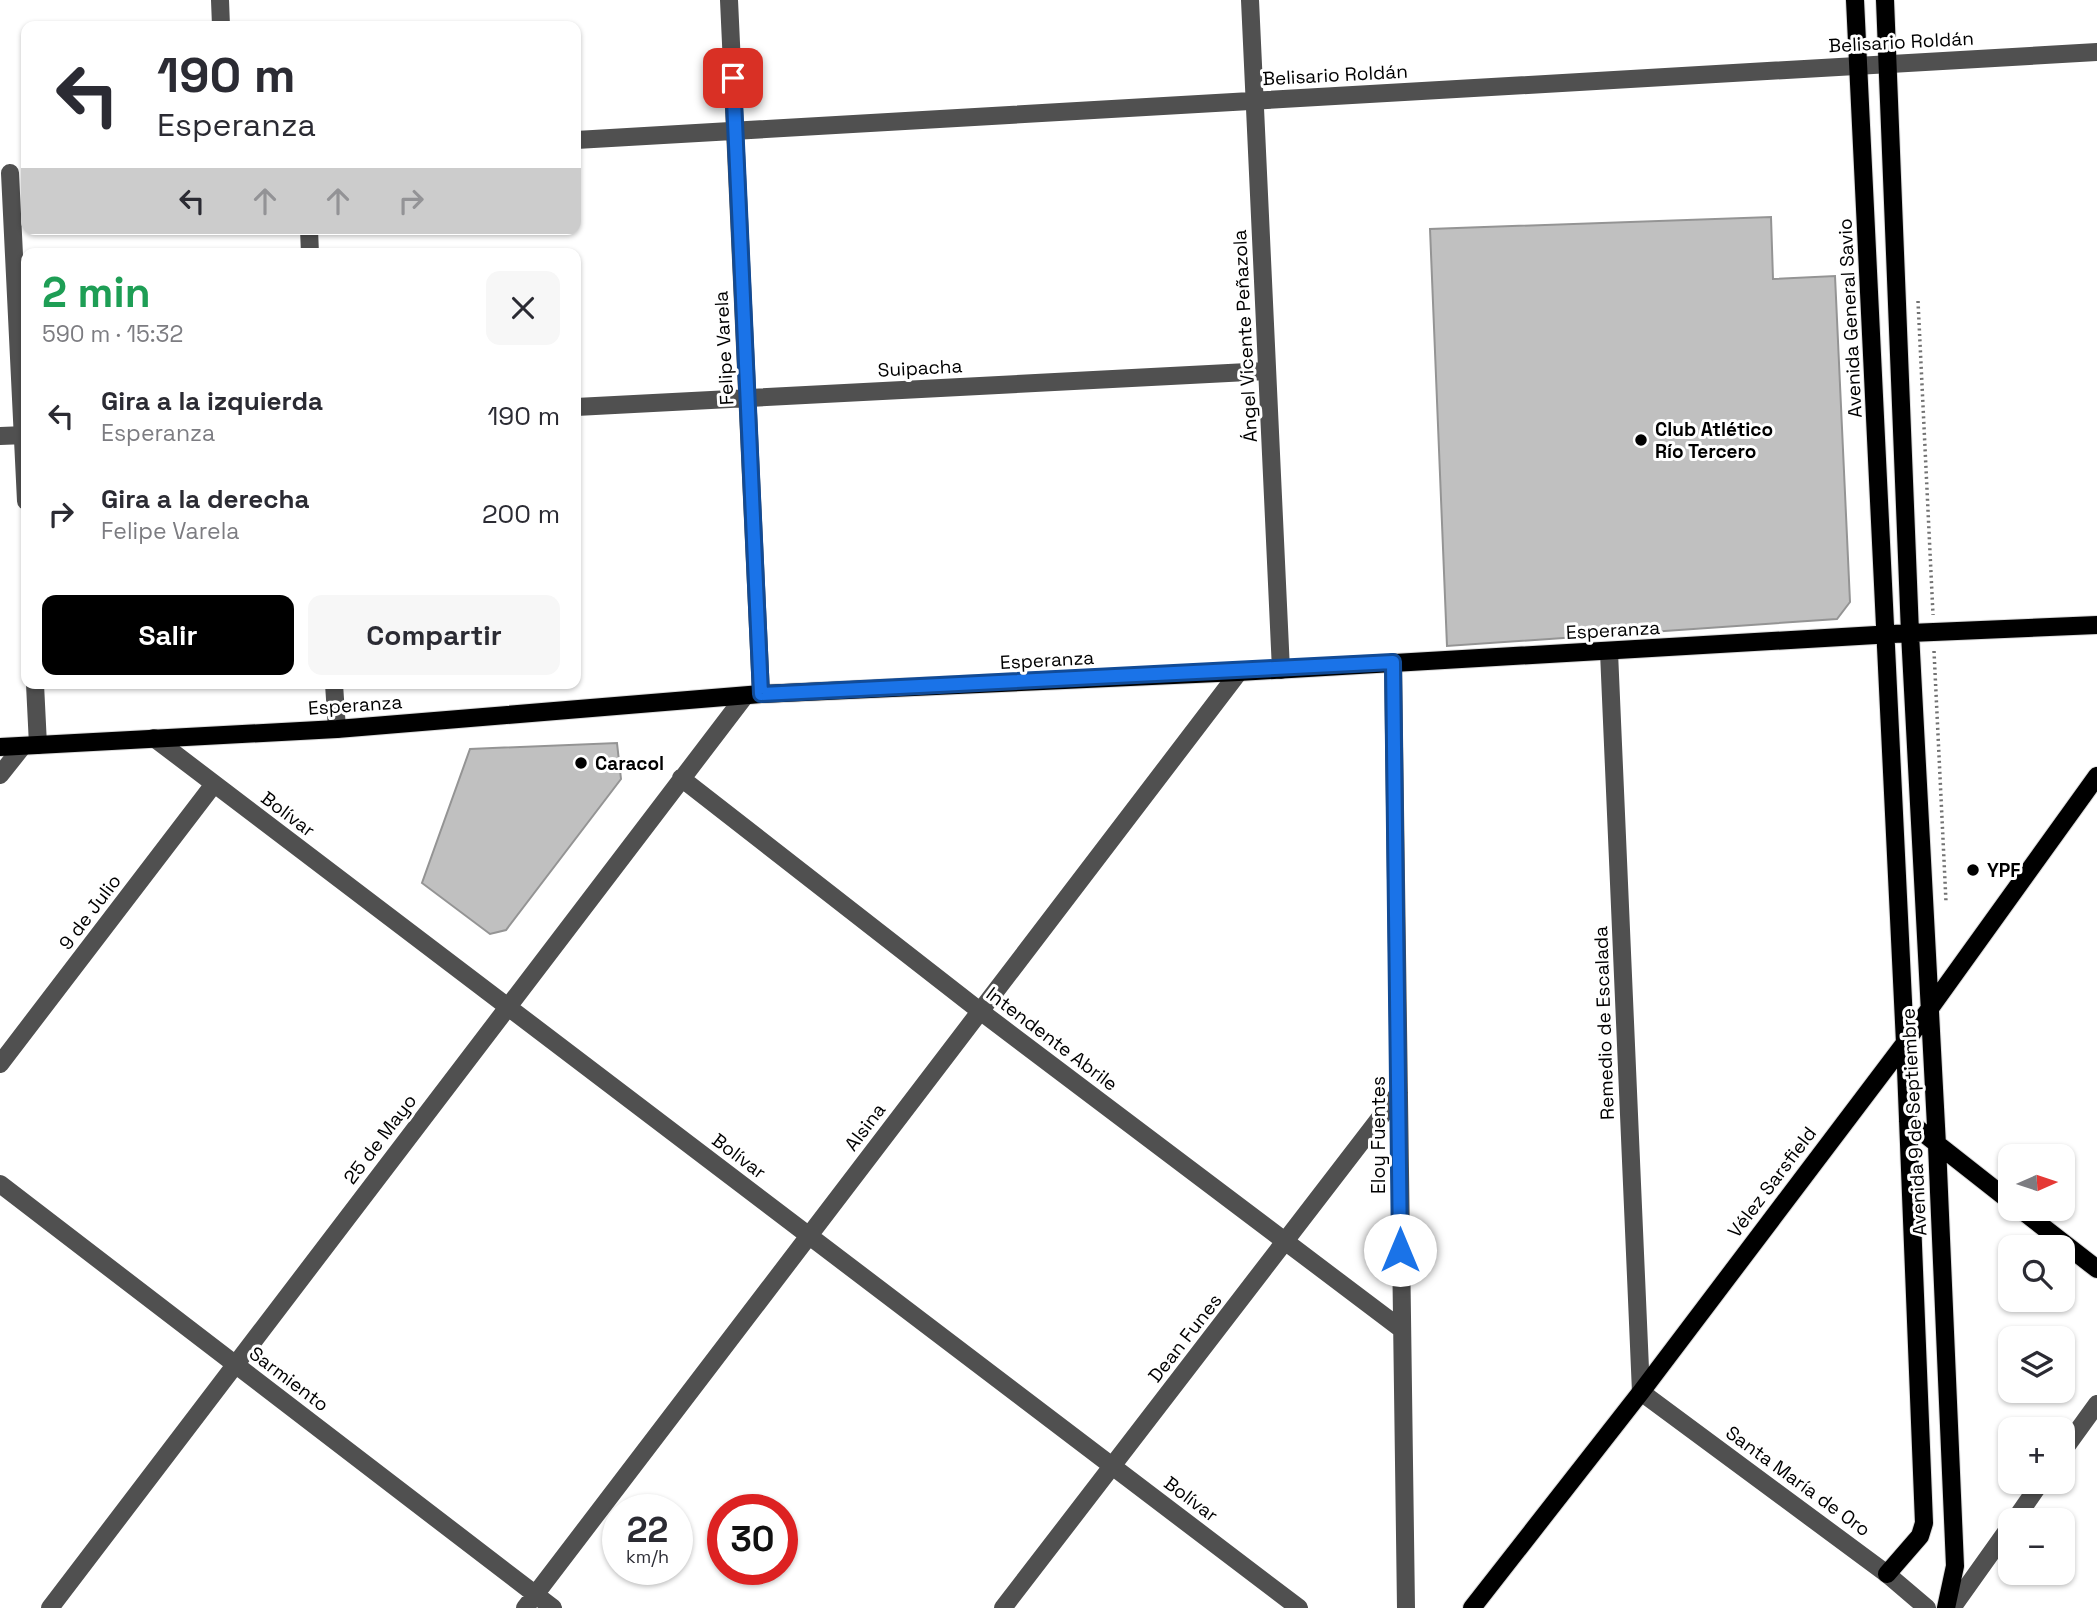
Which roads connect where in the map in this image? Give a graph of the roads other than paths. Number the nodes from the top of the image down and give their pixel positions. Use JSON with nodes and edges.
{"nodes":[{"id":1,"x":220,"y":0,"type":"edge"},
{"id":2,"x":729,"y":0,"type":"edge"},
{"id":3,"x":1251,"y":0,"type":"edge"},
{"id":4,"x":1855,"y":0,"type":"edge"},
{"id":5,"x":1885,"y":0,"type":"edge"},
{"id":6,"x":221,"y":21,"type":"edge"},
{"id":7,"x":2097,"y":52,"type":"edge"},
{"id":8,"x":1888,"y":64,"type":"junction"},
{"id":9,"x":1858,"y":65,"type":"junction"},
{"id":10,"x":1255,"y":100,"type":"junction"},
{"id":11,"x":735,"y":130,"type":"junction"},
{"id":12,"x":581,"y":140,"type":"edge"},
{"id":13,"x":12,"y":173,"type":"edge"},
{"id":14,"x":21,"y":354,"type":"edge"},
{"id":15,"x":1267,"y":371,"type":"junction"},
{"id":16,"x":747,"y":398,"type":"junction"},
{"id":17,"x":581,"y":407,"type":"edge"},
{"id":18,"x":21,"y":435,"type":"edge"},
{"id":19,"x":0,"y":436,"type":"edge"},
{"id":20,"x":2097,"y":625,"type":"edge"},
{"id":21,"x":1910,"y":633,"type":"junction"},
{"id":22,"x":1884,"y":634,"type":"junction"},
{"id":23,"x":1609,"y":652,"type":"junction"},
{"id":24,"x":1393,"y":662,"type":"junction"},
{"id":25,"x":1281,"y":670,"type":"junction"},
{"id":26,"x":1239,"y":672,"type":"junction"},
{"id":27,"x":35,"y":689,"type":"edge"},
{"id":28,"x":334,"y":689,"type":"edge"},
{"id":29,"x":753,"y":695,"type":"junction"},
{"id":30,"x":337,"y":729,"type":"junction"},
{"id":31,"x":154,"y":738,"type":"junction"},
{"id":32,"x":30,"y":745,"type":"junction"},
{"id":33,"x":0,"y":747,"type":"edge"},
{"id":34,"x":0,"y":775,"type":"edge"},
{"id":35,"x":681,"y":778,"type":"junction"},
{"id":36,"x":214,"y":784,"type":"junction"},
{"id":37,"x":2095,"y":784,"type":"edge"},
{"id":38,"x":1930,"y":1006,"type":"junction"},
{"id":39,"x":507,"y":1007,"type":"junction"},
{"id":40,"x":980,"y":1011,"type":"junction"},
{"id":41,"x":1906,"y":1043,"type":"junction"},
{"id":42,"x":0,"y":1064,"type":"edge"},
{"id":43,"x":1399,"y":1093,"type":"junction"},
{"id":44,"x":1908,"y":1121,"type":"junction"},
{"id":45,"x":1937,"y":1144,"type":"junction"},
{"id":46,"x":0,"y":1184,"type":"edge"},
{"id":47,"x":1998,"y":1192,"type":"edge"},
{"id":48,"x":2037,"y":1222,"type":"edge"},
{"id":49,"x":809,"y":1236,"type":"junction"},
{"id":50,"x":1286,"y":1241,"type":"junction"},
{"id":51,"x":2097,"y":1269,"type":"edge"},
{"id":52,"x":1400,"y":1328,"type":"junction"},
{"id":53,"x":236,"y":1364,"type":"junction"},
{"id":54,"x":1641,"y":1392,"type":"junction"},
{"id":55,"x":2097,"y":1404,"type":"edge"},
{"id":56,"x":2075,"y":1434,"type":"edge"},
{"id":57,"x":1112,"y":1466,"type":"junction"},
{"id":58,"x":1998,"y":1543,"type":"edge"},
{"id":59,"x":1887,"y":1574,"type":"junction"},
{"id":60,"x":530,"y":1601,"type":"edge"},
{"id":61,"x":50,"y":1608,"type":"edge"},
{"id":62,"x":553,"y":1608,"type":"edge"},
{"id":63,"x":1003,"y":1608,"type":"edge"},
{"id":64,"x":1300,"y":1608,"type":"edge"},
{"id":65,"x":1406,"y":1608,"type":"edge"},
{"id":66,"x":1472,"y":1608,"type":"edge"},
{"id":67,"x":1927,"y":1608,"type":"edge"},
{"id":68,"x":1946,"y":1608,"type":"edge"},
{"id":69,"x":1952,"y":1608,"type":"edge"}],
"edges":[{"from":1,"to":6,"type":"street"},
{"from":2,"to":11,"type":"street","name":"Felipe Varela"},
{"from":3,"to":10,"type":"street","name":"Ángel Vicente Peñazola"},
{"from":4,"to":9,"type":"main road","name":"Avenida General Savio"},
{"from":5,"to":8,"type":"main road"},
{"from":7,"to":8,"type":"street","name":"Belisario Roldán"},
{"from":8,"to":9,"type":"street","name":"Belisario Roldán"},
{"from":8,"to":21,"type":"main road"},
{"from":9,"to":10,"type":"street","name":"Belisario Roldán"},
{"from":9,"to":22,"type":"main road","name":"Avenida General Savio"},
{"from":10,"to":11,"type":"street","name":"Belisario Roldán"},
{"from":10,"to":15,"type":"street","name":"Ángel Vicente Peñazola"},
{"from":11,"to":12,"type":"street","name":"Belisario Roldán"},
{"from":11,"to":16,"type":"street","name":"Felipe Varela"},
{"from":13,"to":14,"type":"street"},
{"from":15,"to":16,"type":"street","name":"Suipacha"},
{"from":15,"to":25,"type":"street","name":"Ángel Vicente Peñazola"},
{"from":16,"to":17,"type":"street","name":"Suipacha"},
{"from":16,"to":29,"type":"street","name":"Felipe Varela"},
{"from":18,"to":19,"type":"street"},
{"from":20,"to":21,"type":"main road","name":"Esperanza"},
{"from":21,"to":22,"type":"main road","name":"Esperanza"},
{"from":21,"to":38,"type":"main road","name":"Avenida 9 de Septiembre"},
{"from":22,"to":23,"type":"main road","name":"Esperanza"},
{"from":22,"to":41,"type":"main road","name":"Avenida 9 de Septiembre"},
{"from":23,"to":24,"type":"main road","name":"Esperanza"},
{"from":23,"to":54,"type":"street","name":"Remedio de Escalada"},
{"from":24,"to":25,"type":"main road","name":"Esperanza"},
{"from":24,"to":43,"type":"street","name":"Eloy Fuentes"},
{"from":25,"to":26,"type":"main road","name":"Esperanza"},
{"from":26,"to":29,"type":"main road","name":"Esperanza"},
{"from":26,"to":40,"type":"street","name":"Alsina"},
{"from":27,"to":32,"type":"street"},
{"from":28,"to":30,"type":"street"},
{"from":29,"to":30,"type":"main road","name":"Esperanza"},
{"from":29,"to":35,"type":"street","name":"25 de Mayo"},
{"from":30,"to":31,"type":"main road","name":"Esperanza"},
{"from":31,"to":32,"type":"main road","name":"Esperanza"},
{"from":31,"to":36,"type":"street","name":"Bolívar"},
{"from":32,"to":33,"type":"main road","name":"Esperanza"},
{"from":32,"to":34,"type":"street"},
{"from":35,"to":39,"type":"street","name":"25 de Mayo"},
{"from":35,"to":40,"type":"street","name":"Intendente Abrile"},
{"from":36,"to":39,"type":"street","name":"Bolívar"},
{"from":36,"to":42,"type":"street","name":"9 de Julio"},
{"from":37,"to":38,"type":"main road","name":"Vélez Sarsfield"},
{"from":38,"to":41,"type":"main road","name":"Vélez Sarsfield"},
{"from":38,"to":45,"type":"main road","name":"Avenida 9 de Septiembre"},
{"from":39,"to":49,"type":"street","name":"Bolívar"},
{"from":39,"to":53,"type":"street","name":"25 de Mayo"},
{"from":40,"to":49,"type":"street","name":"Alsina"},
{"from":40,"to":50,"type":"street","name":"Intendente Abrile"},
{"from":41,"to":44,"type":"main road","name":"Avenida 9 de Septiembre"},
{"from":41,"to":54,"type":"main road","name":"Vélez Sarsfield"},
{"from":43,"to":50,"type":"street","name":"Dean Funes"},
{"from":43,"to":52,"type":"street","name":"Eloy Fuentes"},
{"from":44,"to":45,"type":"main road"},
{"from":44,"to":59,"type":"main road","name":"Avenida 9 de Septiembre"},
{"from":45,"to":47,"type":"main road"},
{"from":45,"to":68,"type":"main road","name":"Avenida 9 de Septiembre"},
{"from":46,"to":53,"type":"street","name":"Sarmiento"},
{"from":48,"to":51,"type":"main road"},
{"from":49,"to":57,"type":"street","name":"Bolívar"},
{"from":49,"to":60,"type":"street","name":"Alsina"},
{"from":50,"to":52,"type":"street","name":"Intendente Abrile"},
{"from":50,"to":57,"type":"street","name":"Dean Funes"},
{"from":52,"to":65,"type":"street","name":"Eloy Fuentes"},
{"from":53,"to":60,"type":"street","name":"Sarmiento"},
{"from":53,"to":61,"type":"street","name":"25 de Mayo"},
{"from":54,"to":59,"type":"street","name":"Santa María de Oro"},
{"from":54,"to":66,"type":"main road","name":"Vélez Sarsfield"},
{"from":55,"to":56,"type":"street"},
{"from":57,"to":63,"type":"street","name":"Dean Funes"},
{"from":57,"to":64,"type":"street","name":"Bolívar"},
{"from":58,"to":69,"type":"street"},
{"from":59,"to":67,"type":"street","name":"Santa María de Oro"},
{"from":60,"to":62,"type":"street","name":"Sarmiento"}]}
